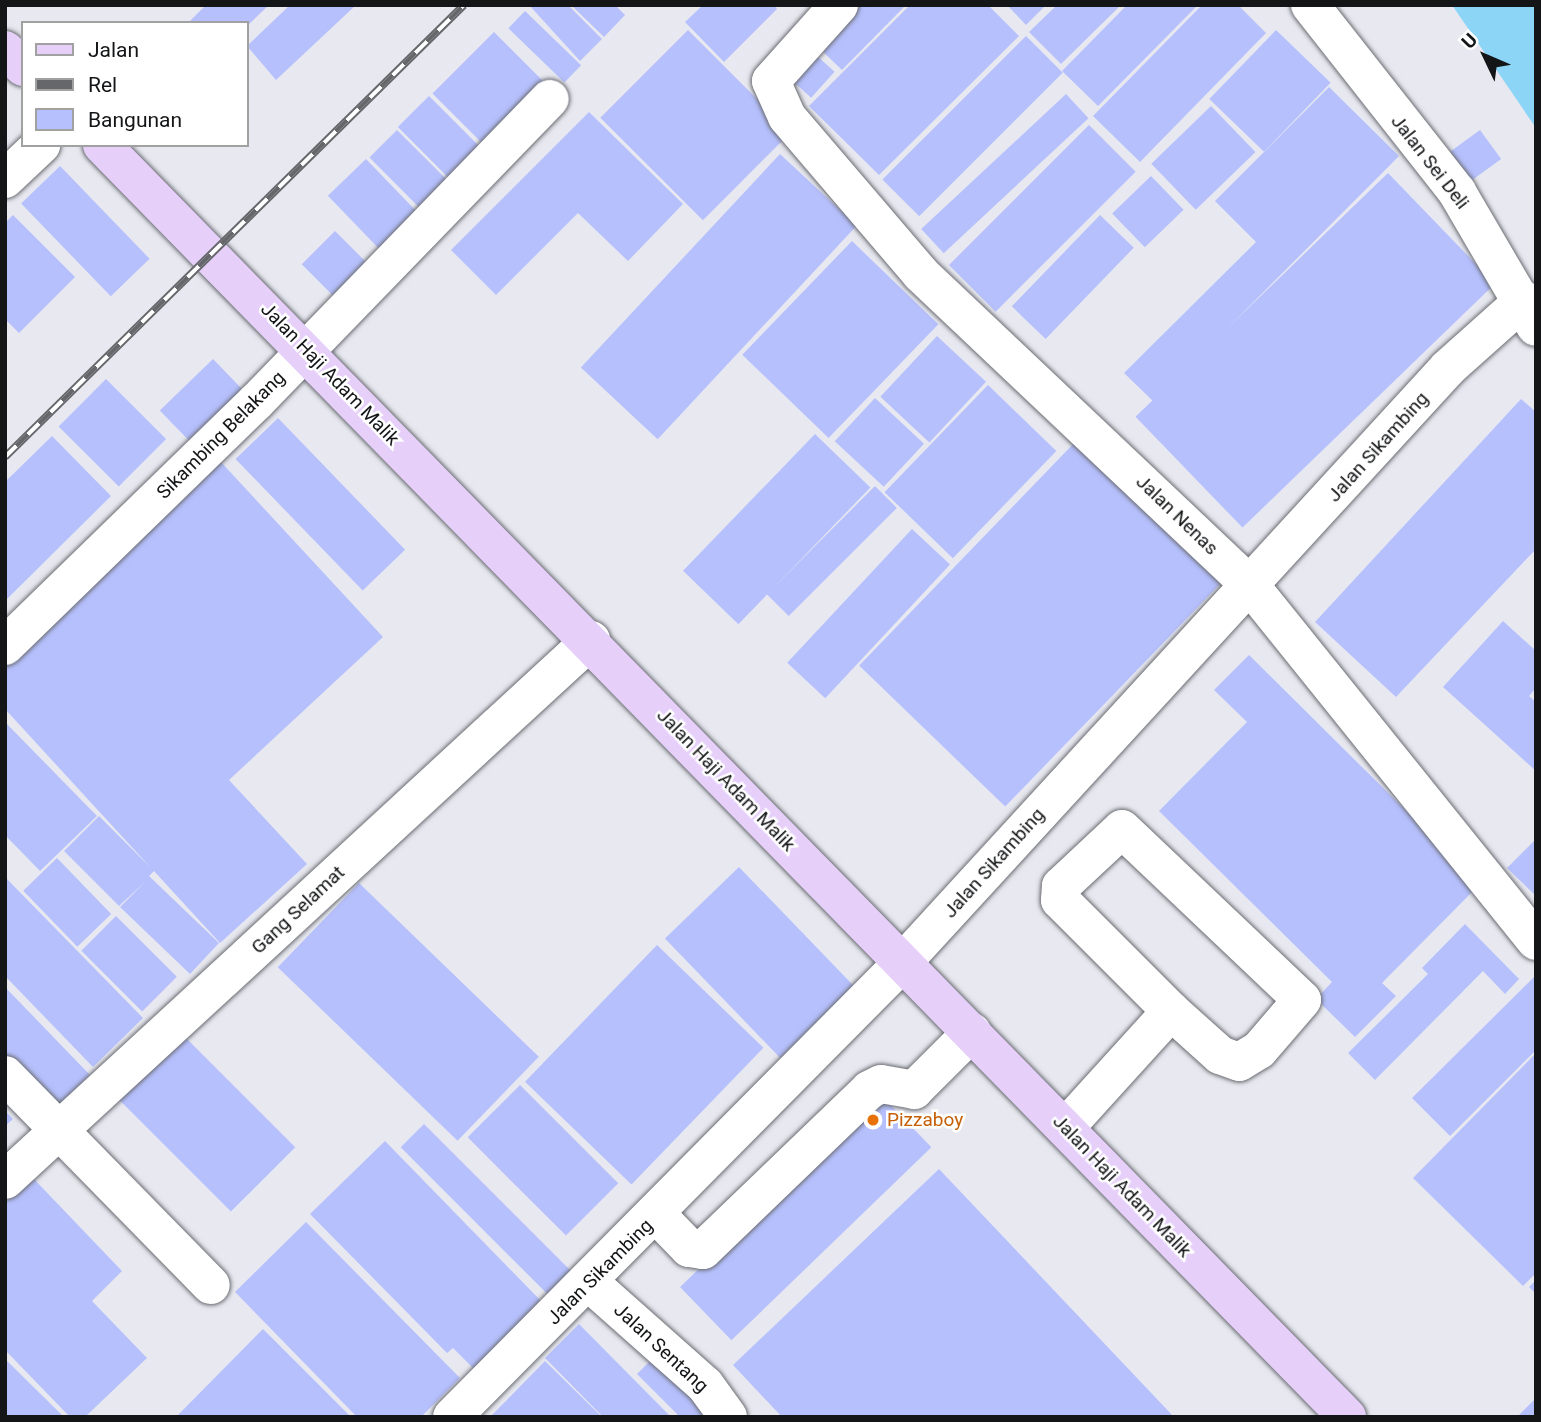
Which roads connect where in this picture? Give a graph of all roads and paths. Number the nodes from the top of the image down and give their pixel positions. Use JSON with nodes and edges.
{"nodes":[{"id":1,"x":839,"y":5,"type":"edge"},
{"id":2,"x":1310,"y":5,"type":"edge"},
{"id":3,"x":5,"y":50,"type":"edge"},
{"id":4,"x":21,"y":65,"type":"edge"},
{"id":5,"x":550,"y":99,"type":"dead end"},
{"id":6,"x":39,"y":147,"type":"edge"},
{"id":7,"x":104,"y":147,"type":"edge"},
{"id":8,"x":5,"y":179,"type":"edge"},
{"id":9,"x":1530,"y":314,"type":"edge"},
{"id":10,"x":307,"y":350,"type":"junction"},
{"id":11,"x":1249,"y":584,"type":"junction"},
{"id":12,"x":591,"y":640,"type":"junction"},
{"id":13,"x":5,"y":646,"type":"edge"},
{"id":14,"x":1536,"y":942,"type":"edge"},
{"id":15,"x":903,"y":962,"type":"junction"},
{"id":16,"x":1171,"y":1011,"type":"junction"},
{"id":17,"x":972,"y":1032,"type":"junction"},
{"id":18,"x":5,"y":1075,"type":"edge"},
{"id":19,"x":1065,"y":1128,"type":"junction"},
{"id":20,"x":58,"y":1130,"type":"junction"},
{"id":21,"x":5,"y":1180,"type":"edge"},
{"id":22,"x":657,"y":1215,"type":"junction"},
{"id":23,"x":590,"y":1283,"type":"junction"},
{"id":24,"x":211,"y":1285,"type":"dead end"},
{"id":25,"x":452,"y":1417,"type":"edge"},
{"id":26,"x":728,"y":1417,"type":"edge"},
{"id":27,"x":1347,"y":1417,"type":"edge"}],
"edges":[{"from":1,"to":11,"type":"street","name":"Jalan Nenas"},
{"from":2,"to":9,"type":"street","name":"Jalan Sei Deli"},
{"from":3,"to":4,"type":"main road"},
{"from":5,"to":10,"type":"street","name":"Sikambing Belakang"},
{"from":6,"to":8,"type":"street"},
{"from":7,"to":10,"type":"main road","name":"Jalan Haji Adam Malik"},
{"from":9,"to":11,"type":"street","name":"Jalan Sikambing"},
{"from":10,"to":12,"type":"main road","name":"Jalan Haji Adam Malik"},
{"from":10,"to":13,"type":"street","name":"Sikambing Belakang"},
{"from":11,"to":14,"type":"street","name":"Jalan Nenas"},
{"from":11,"to":15,"type":"street","name":"Jalan Sikambing"},
{"from":12,"to":15,"type":"main road","name":"Jalan Haji Adam Malik"},
{"from":12,"to":20,"type":"street","name":"Gang Selamat"},
{"from":15,"to":17,"type":"main road","name":"Jalan Haji Adam Malik"},
{"from":15,"to":22,"type":"street","name":"Jalan Sikambing"},
{"from":16,"to":16,"type":"street"},
{"from":16,"to":19,"type":"street"},
{"from":17,"to":19,"type":"main road","name":"Jalan Haji Adam Malik"},
{"from":17,"to":22,"type":"street"},
{"from":18,"to":20,"type":"street"},
{"from":19,"to":27,"type":"main road","name":"Jalan Haji Adam Malik"},
{"from":20,"to":21,"type":"street","name":"Gang Selamat"},
{"from":20,"to":24,"type":"street"},
{"from":22,"to":23,"type":"street","name":"Jalan Sikambing"},
{"from":23,"to":25,"type":"street","name":"Jalan Sikambing"},
{"from":23,"to":26,"type":"street","name":"Jalan Sentang"}]}
